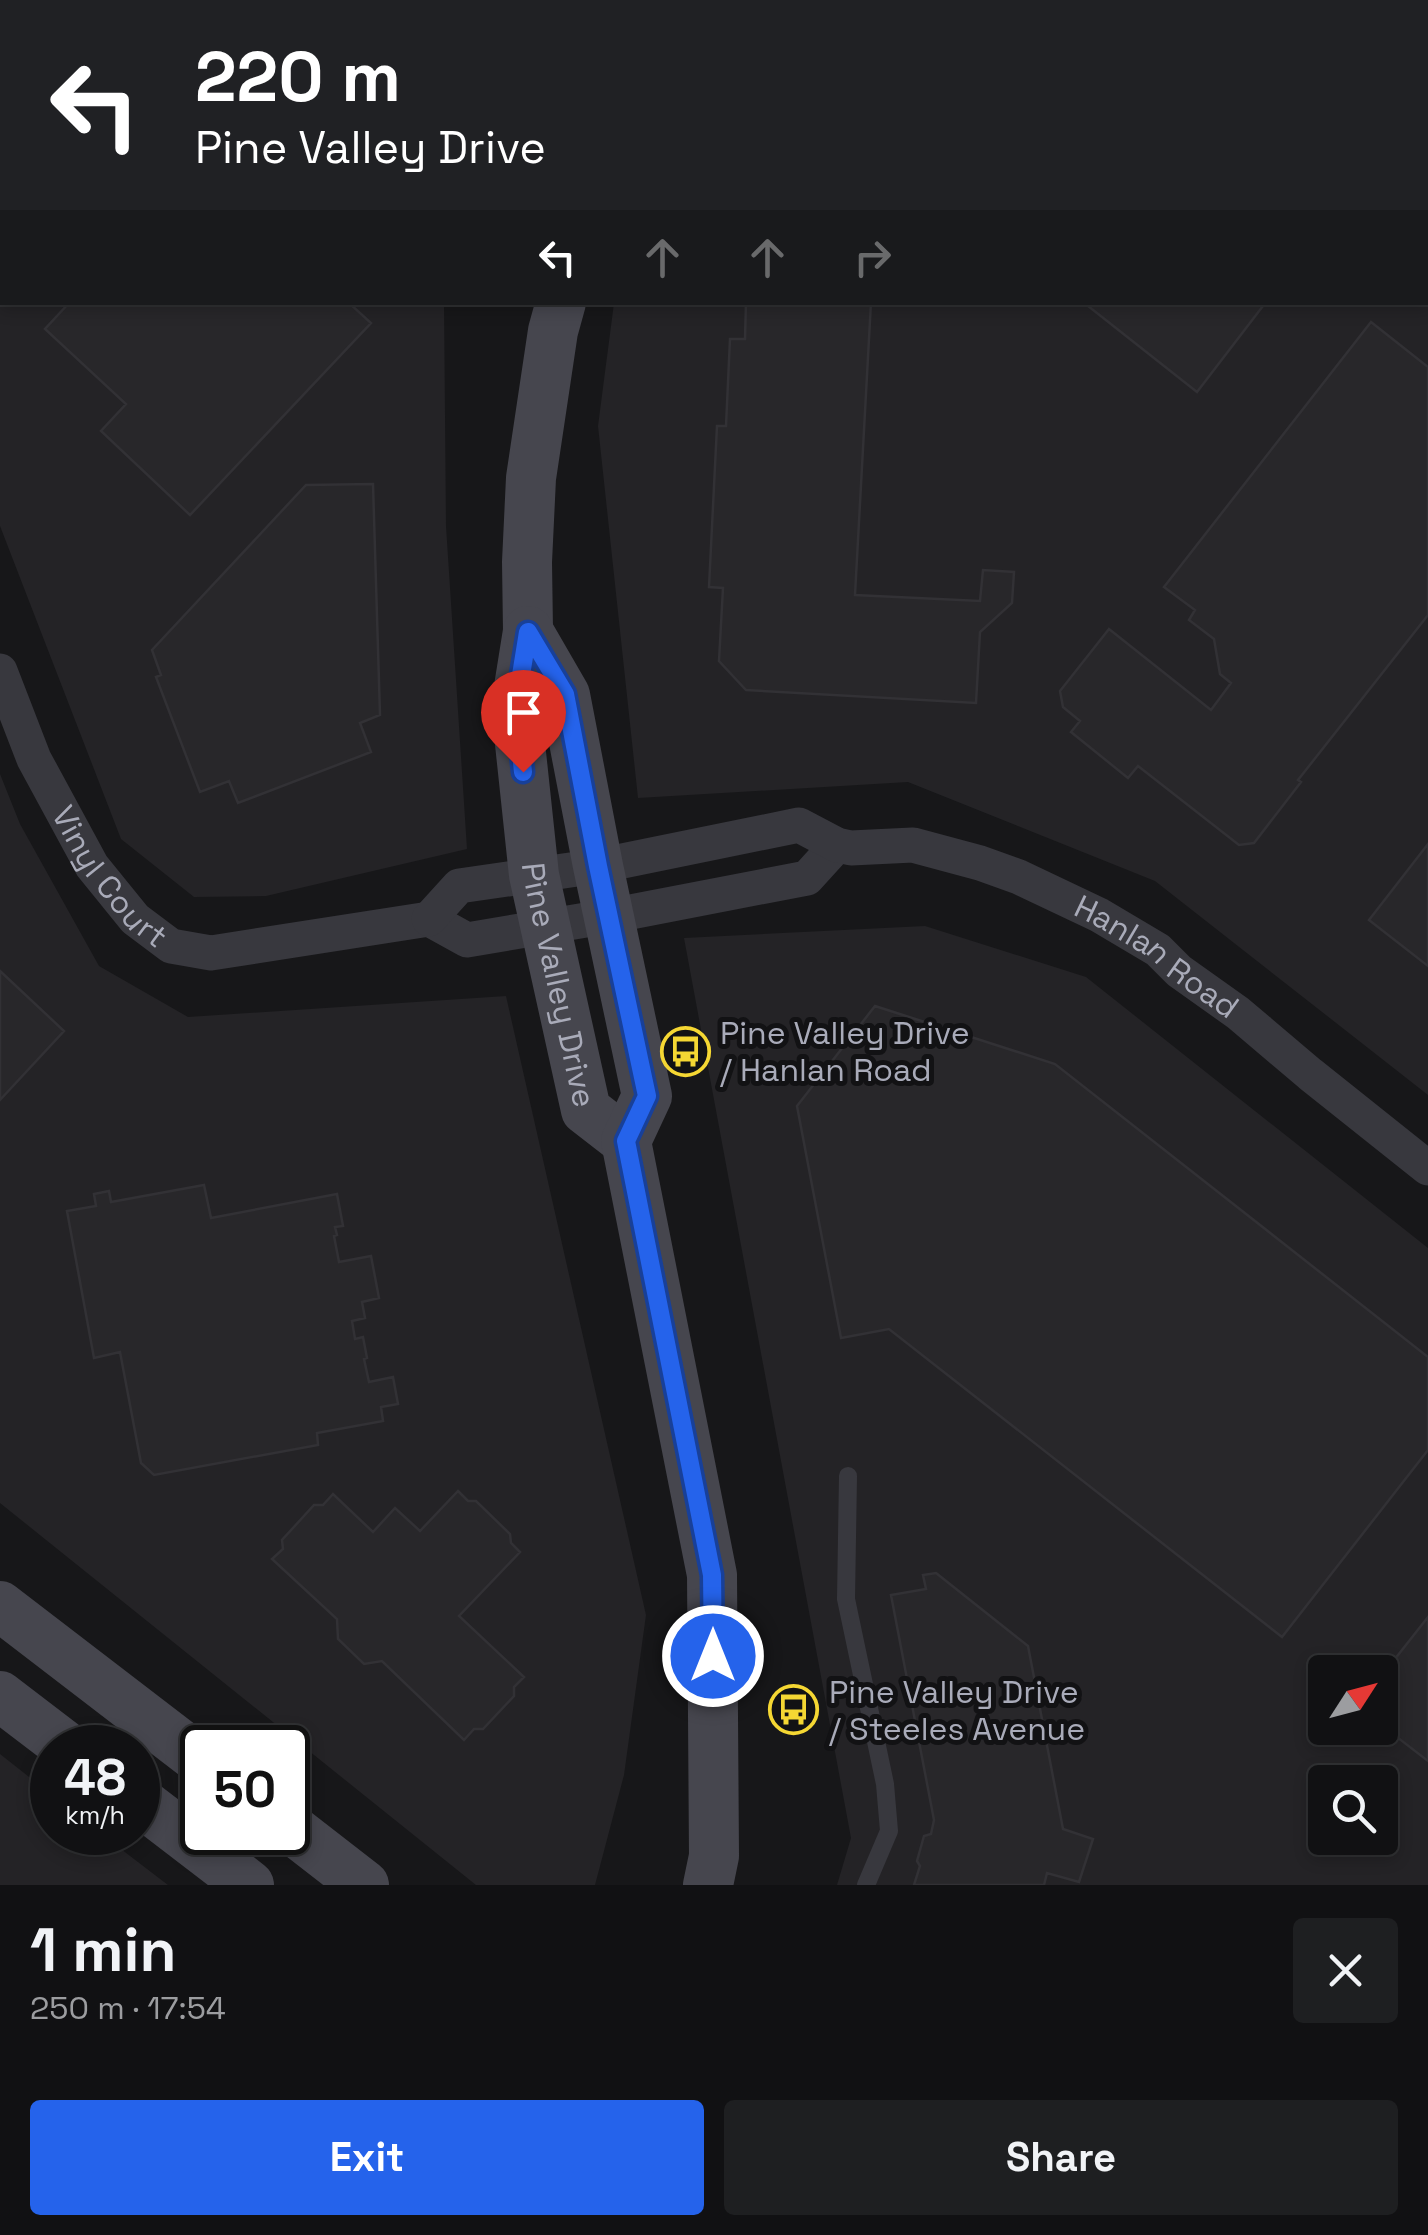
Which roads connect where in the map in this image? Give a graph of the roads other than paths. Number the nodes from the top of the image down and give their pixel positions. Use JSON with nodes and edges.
{"nodes":[{"id":1,"x":560,"y":305,"type":"edge"},
{"id":2,"x":528,"y":632,"type":"junction"},
{"id":3,"x":0,"y":671,"type":"edge"},
{"id":4,"x":837,"y":845,"type":"junction"},
{"id":5,"x":598,"y":866,"type":"junction"},
{"id":6,"x":534,"y":875,"type":"junction"},
{"id":7,"x":610,"y":916,"type":"junction"},
{"id":8,"x":429,"y":919,"type":"junction"},
{"id":9,"x":546,"y":926,"type":"junction"},
{"id":10,"x":626,"y":1141,"type":"junction"},
{"id":11,"x":1428,"y":1168,"type":"edge"},
{"id":12,"x":848,"y":1476,"type":"dead end"},
{"id":13,"x":5,"y":1615,"type":"edge"},
{"id":14,"x":0,"y":1696,"type":"edge"},
{"id":15,"x":38,"y":1725,"type":"edge"},
{"id":16,"x":180,"y":1745,"type":"edge"},
{"id":17,"x":160,"y":1817,"type":"edge"},
{"id":18,"x":310,"y":1843,"type":"edge"},
{"id":19,"x":707,"y":1881,"type":"edge"},
{"id":20,"x":249,"y":1885,"type":"edge"},
{"id":21,"x":364,"y":1885,"type":"edge"},
{"id":22,"x":866,"y":1885,"type":"edge"}],
"edges":[{"from":1,"to":2,"type":"main road","name":"Pine Valley Drive"},
{"from":2,"to":5,"type":"main road","name":"Pine Valley Drive"},
{"from":2,"to":6,"type":"main road","name":"Pine Valley Drive"},
{"from":3,"to":8,"type":"street","name":"Vinyl Court"},
{"from":4,"to":5,"type":"street","name":"Hanlan Road"},
{"from":4,"to":7,"type":"street"},
{"from":4,"to":11,"type":"street","name":"Hanlan Road"},
{"from":5,"to":6,"type":"street"},
{"from":5,"to":7,"type":"main road","name":"Pine Valley Drive"},
{"from":6,"to":8,"type":"street"},
{"from":6,"to":9,"type":"main road","name":"Pine Valley Drive"},
{"from":7,"to":9,"type":"street"},
{"from":7,"to":10,"type":"main road","name":"Pine Valley Drive"},
{"from":8,"to":9,"type":"street"},
{"from":9,"to":10,"type":"main road","name":"Pine Valley Drive"},
{"from":10,"to":19,"type":"main road","name":"Pine Valley Drive"},
{"from":12,"to":22,"type":"lane"},
{"from":13,"to":16,"type":"main road"},
{"from":14,"to":15,"type":"main road"},
{"from":17,"to":20,"type":"main road"},
{"from":18,"to":21,"type":"main road"}]}
